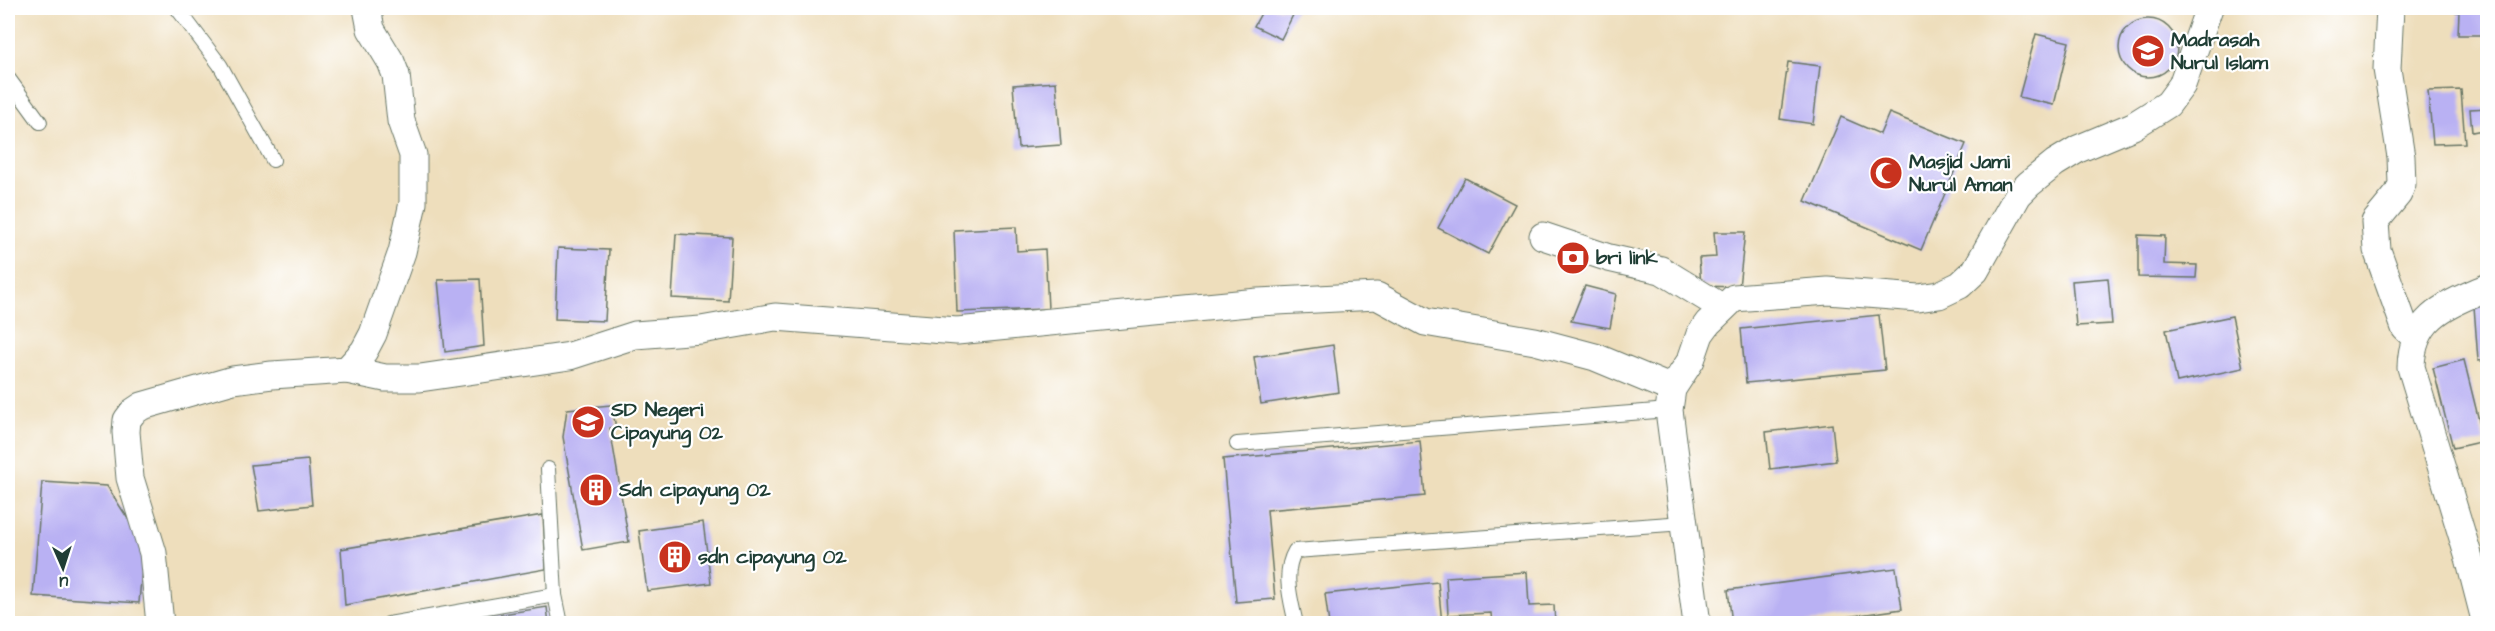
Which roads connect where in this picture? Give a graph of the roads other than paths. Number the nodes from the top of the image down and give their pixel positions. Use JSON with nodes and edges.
{"nodes":[{"id":1,"x":177,"y":8,"type":"edge"},
{"id":2,"x":367,"y":8,"type":"edge"},
{"id":3,"x":2209,"y":8,"type":"edge"},
{"id":4,"x":2390,"y":8,"type":"edge"},
{"id":5,"x":8,"y":78,"type":"edge"},
{"id":6,"x":40,"y":122,"type":"dead end"},
{"id":7,"x":273,"y":160,"type":"dead end"},
{"id":8,"x":1543,"y":236,"type":"dead end"},
{"id":9,"x":2487,"y":287,"type":"edge"},
{"id":10,"x":1723,"y":308,"type":"junction"},
{"id":11,"x":2415,"y":337,"type":"junction"},
{"id":12,"x":347,"y":370,"type":"junction"},
{"id":13,"x":1670,"y":400,"type":"junction"},
{"id":14,"x":1237,"y":444,"type":"dead end"},
{"id":15,"x":548,"y":469,"type":"dead end"},
{"id":16,"x":1684,"y":523,"type":"junction"},
{"id":17,"x":555,"y":595,"type":"junction"},
{"id":18,"x":160,"y":624,"type":"edge"},
{"id":19,"x":389,"y":624,"type":"edge"},
{"id":20,"x":561,"y":624,"type":"edge"},
{"id":21,"x":1296,"y":624,"type":"edge"},
{"id":22,"x":1697,"y":624,"type":"edge"},
{"id":23,"x":2486,"y":624,"type":"edge"}],
"edges":[{"from":1,"to":7,"type":"lane"},
{"from":2,"to":12,"type":"street"},
{"from":3,"to":10,"type":"street"},
{"from":4,"to":11,"type":"street"},
{"from":5,"to":6,"type":"lane"},
{"from":8,"to":10,"type":"street"},
{"from":9,"to":11,"type":"street"},
{"from":10,"to":13,"type":"street"},
{"from":11,"to":23,"type":"street"},
{"from":12,"to":13,"type":"street"},
{"from":12,"to":18,"type":"street"},
{"from":13,"to":14,"type":"lane"},
{"from":13,"to":16,"type":"street"},
{"from":15,"to":17,"type":"lane"},
{"from":16,"to":21,"type":"lane"},
{"from":16,"to":22,"type":"street"},
{"from":17,"to":19,"type":"lane"},
{"from":17,"to":20,"type":"lane"}]}
